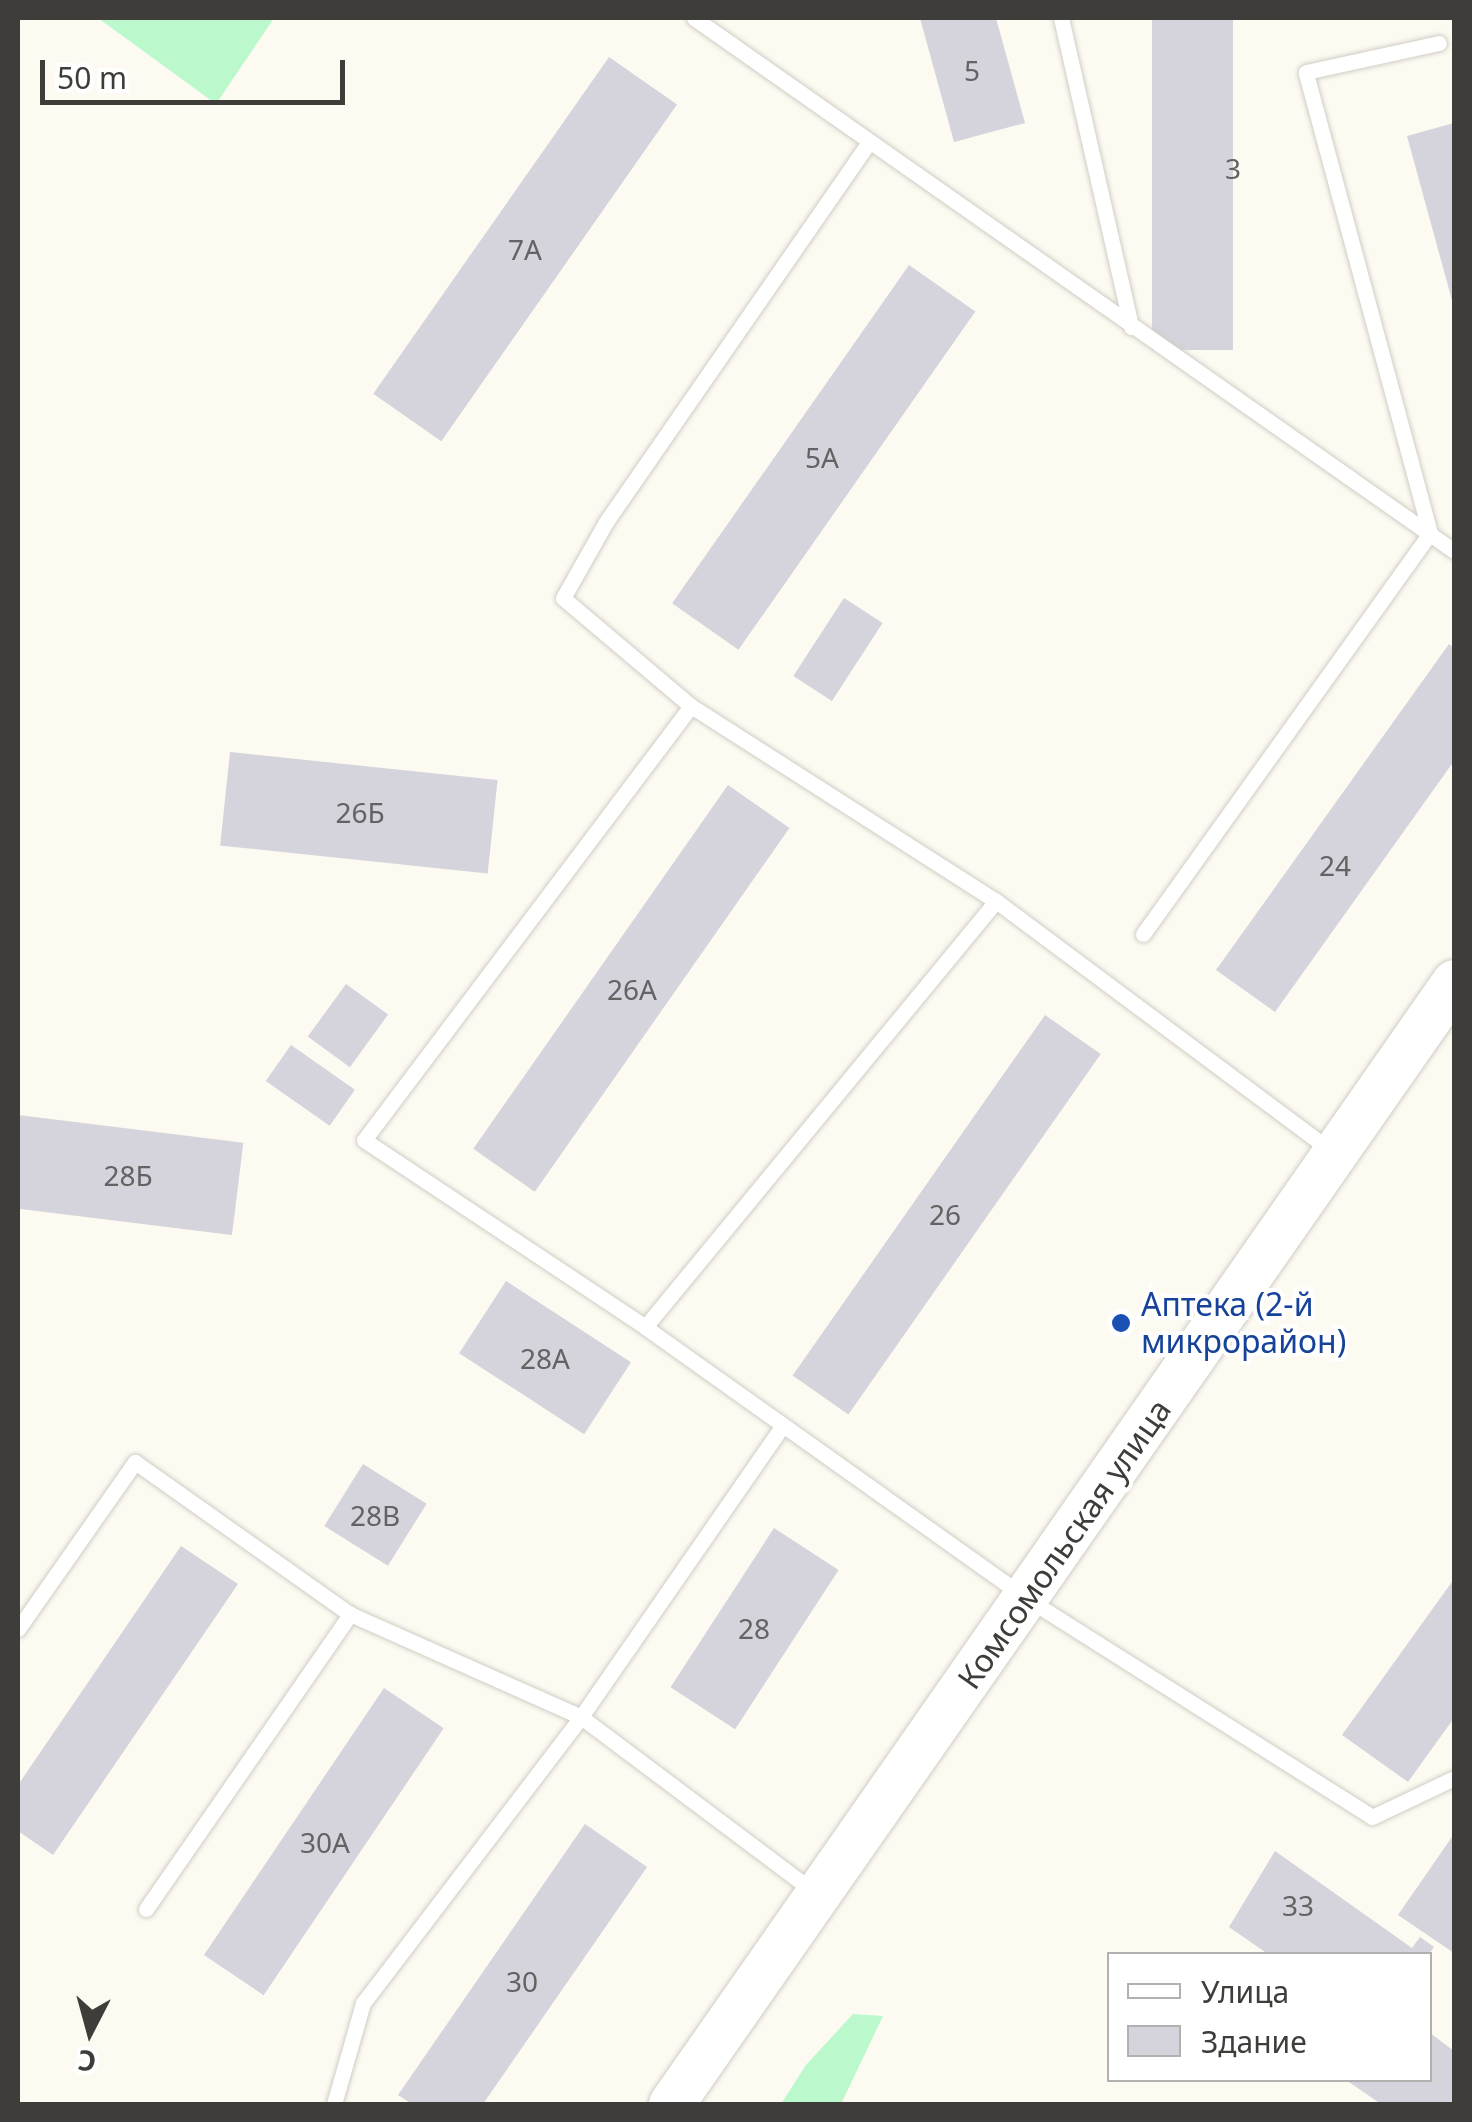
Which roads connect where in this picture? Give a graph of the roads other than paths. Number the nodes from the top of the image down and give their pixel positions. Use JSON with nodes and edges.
{"nodes":[{"id":1,"x":694,"y":18,"type":"edge"},
{"id":2,"x":1060,"y":18,"type":"edge"},
{"id":3,"x":1439,"y":43,"type":"dead end"},
{"id":4,"x":867,"y":145,"type":"junction"},
{"id":5,"x":1131,"y":327,"type":"junction"},
{"id":6,"x":1430,"y":533,"type":"junction"},
{"id":7,"x":1454,"y":551,"type":"edge"},
{"id":8,"x":691,"y":706,"type":"junction"},
{"id":9,"x":996,"y":901,"type":"junction"},
{"id":10,"x":1143,"y":934,"type":"dead end"},
{"id":11,"x":1454,"y":982,"type":"edge"},
{"id":12,"x":1335,"y":1154,"type":"junction"},
{"id":13,"x":645,"y":1327,"type":"junction"},
{"id":14,"x":780,"y":1428,"type":"junction"},
{"id":15,"x":1026,"y":1598,"type":"junction"},
{"id":16,"x":350,"y":1614,"type":"junction"},
{"id":17,"x":18,"y":1629,"type":"edge"},
{"id":18,"x":581,"y":1718,"type":"junction"},
{"id":19,"x":1454,"y":1778,"type":"edge"},
{"id":20,"x":820,"y":1896,"type":"junction"},
{"id":21,"x":146,"y":1909,"type":"dead end"},
{"id":22,"x":334,"y":2104,"type":"edge"},
{"id":23,"x":671,"y":2104,"type":"edge"}],
"edges":[{"from":1,"to":4,"type":"lane"},
{"from":2,"to":5,"type":"lane"},
{"from":3,"to":6,"type":"lane"},
{"from":4,"to":5,"type":"lane"},
{"from":4,"to":8,"type":"lane"},
{"from":5,"to":6,"type":"lane"},
{"from":6,"to":7,"type":"lane"},
{"from":6,"to":10,"type":"lane"},
{"from":8,"to":9,"type":"lane"},
{"from":8,"to":13,"type":"lane"},
{"from":9,"to":12,"type":"lane"},
{"from":9,"to":13,"type":"lane"},
{"from":11,"to":12,"type":"main road","name":"Комсомольская улица"},
{"from":12,"to":15,"type":"main road","name":"Комсомольская улица"},
{"from":13,"to":14,"type":"lane"},
{"from":14,"to":15,"type":"lane"},
{"from":14,"to":18,"type":"lane"},
{"from":15,"to":19,"type":"lane"},
{"from":15,"to":20,"type":"main road","name":"Комсомольская улица"},
{"from":16,"to":17,"type":"lane"},
{"from":16,"to":18,"type":"lane"},
{"from":16,"to":21,"type":"lane"},
{"from":18,"to":20,"type":"lane"},
{"from":18,"to":22,"type":"lane"},
{"from":20,"to":23,"type":"main road","name":"Комсомольская улица"}]}
